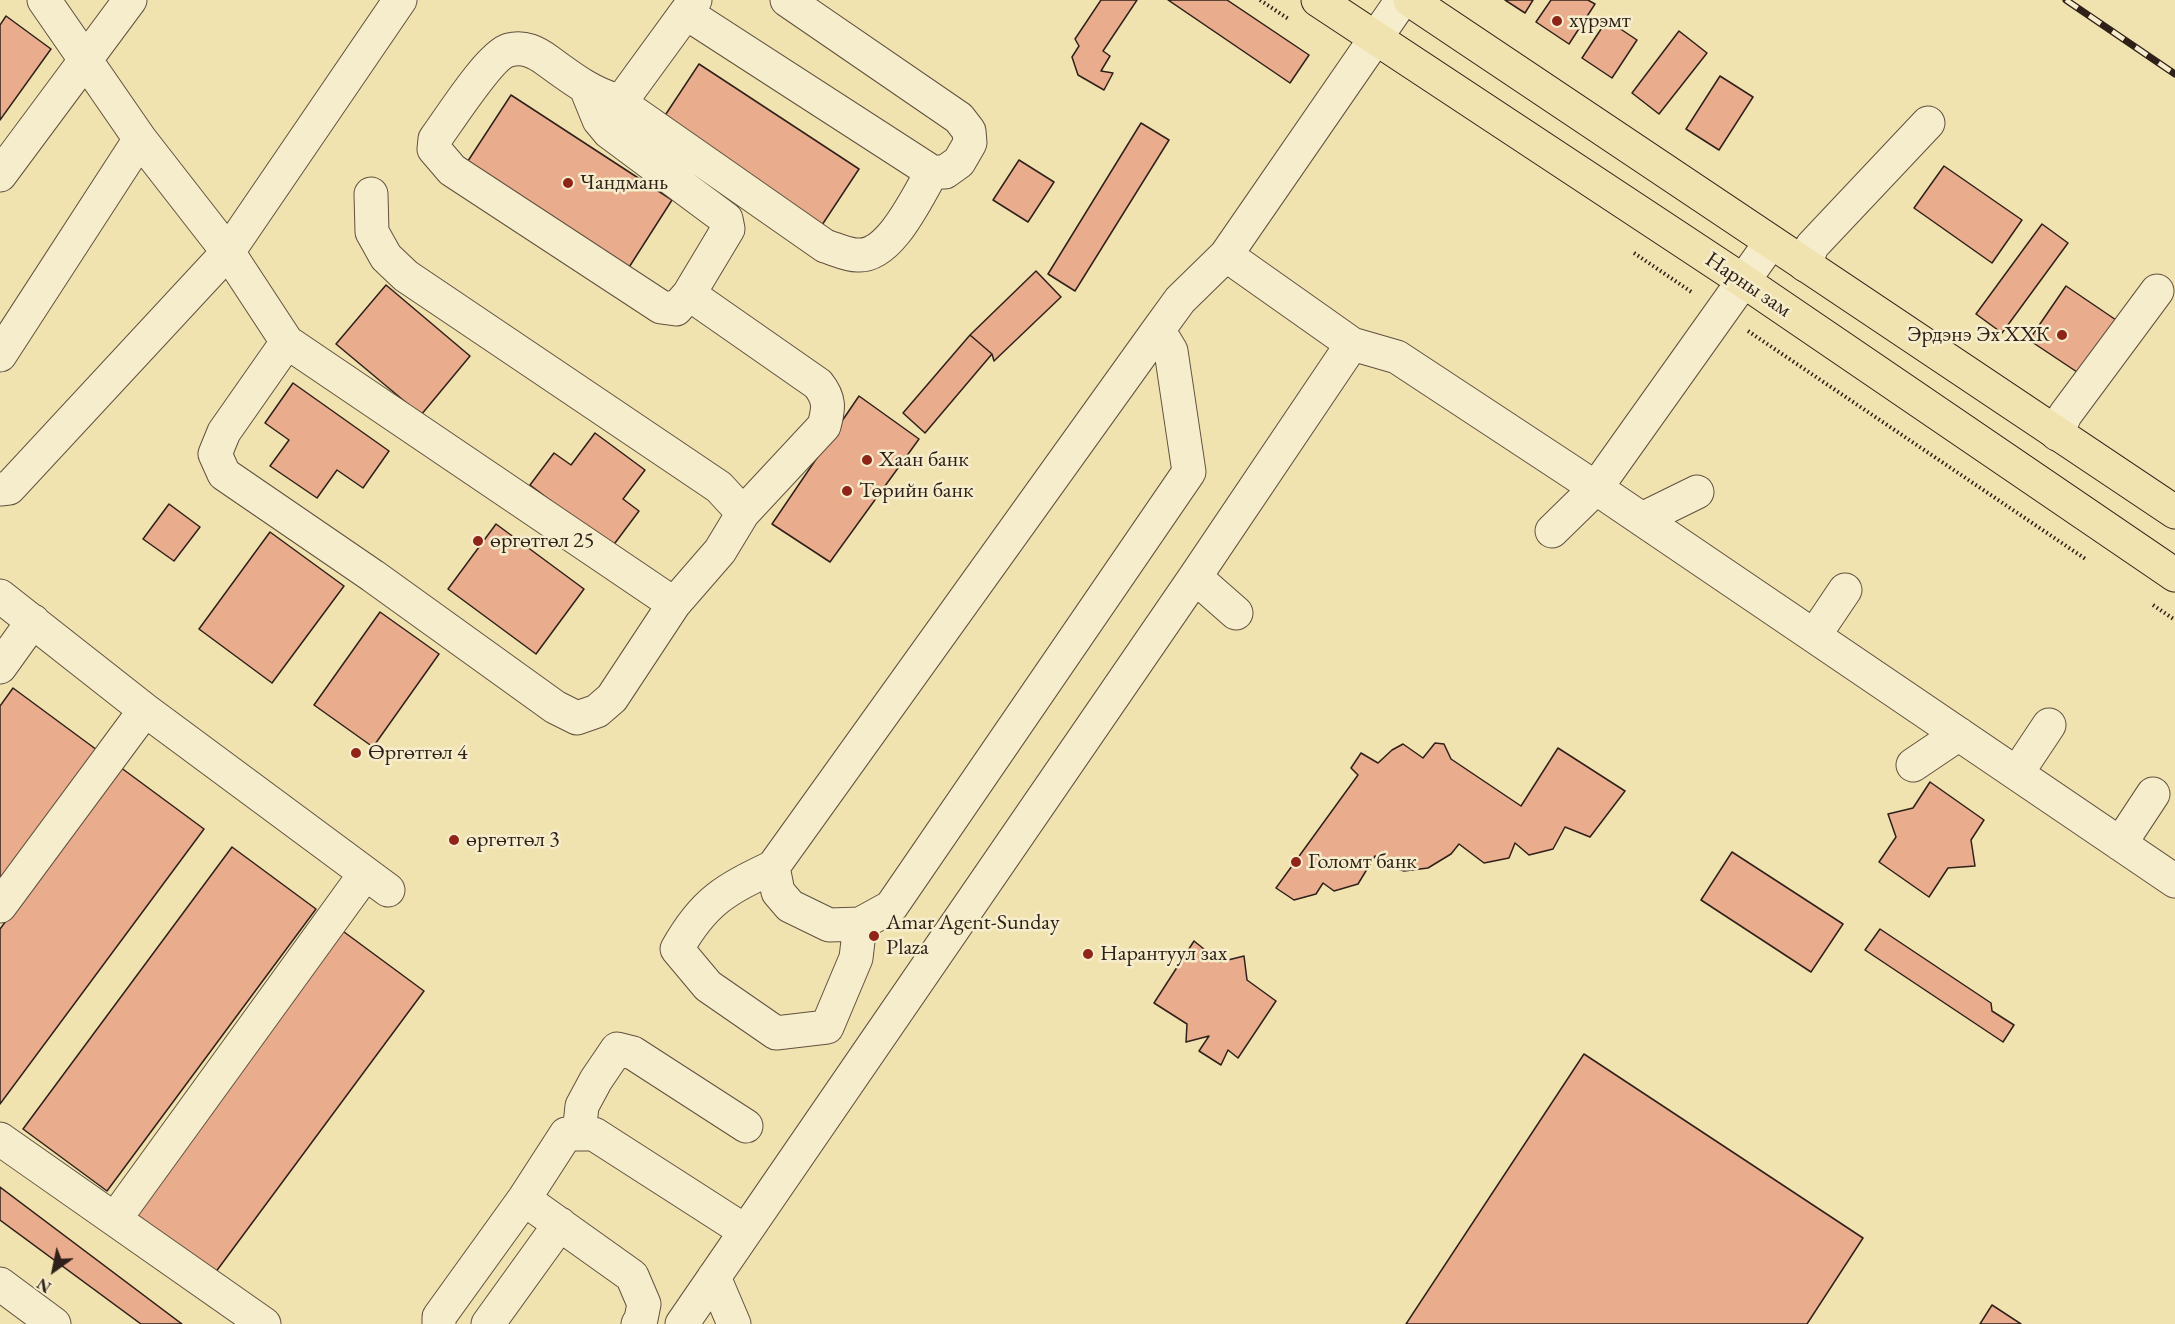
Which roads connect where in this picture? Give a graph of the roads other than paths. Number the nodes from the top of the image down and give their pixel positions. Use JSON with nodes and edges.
{"nodes":[{"id":1,"x":44,"y":0,"type":"edge"},
{"id":2,"x":130,"y":0,"type":"edge"},
{"id":3,"x":400,"y":0,"type":"edge"},
{"id":4,"x":787,"y":0,"type":"edge"},
{"id":5,"x":1318,"y":0,"type":"edge"},
{"id":6,"x":1402,"y":0,"type":"edge"},
{"id":7,"x":1410,"y":0,"type":"edge"},
{"id":8,"x":691,"y":7,"type":"edge"},
{"id":9,"x":1375,"y":38,"type":"junction"},
{"id":10,"x":86,"y":59,"type":"junction"},
{"id":11,"x":586,"y":88,"type":"junction"},
{"id":12,"x":616,"y":100,"type":"junction"},
{"id":13,"x":1928,"y":123,"type":"dead end"},
{"id":14,"x":140,"y":139,"type":"junction"},
{"id":15,"x":932,"y":172,"type":"junction"},
{"id":16,"x":0,"y":175,"type":"edge"},
{"id":17,"x":371,"y":194,"type":"dead end"},
{"id":18,"x":1772,"y":242,"type":"junction"},
{"id":19,"x":228,"y":252,"type":"junction"},
{"id":20,"x":1226,"y":255,"type":"junction"},
{"id":21,"x":1805,"y":265,"type":"junction"},
{"id":22,"x":1745,"y":282,"type":"junction"},
{"id":23,"x":2157,"y":291,"type":"dead end"},
{"id":24,"x":689,"y":294,"type":"junction"},
{"id":25,"x":1156,"y":333,"type":"junction"},
{"id":26,"x":287,"y":342,"type":"junction"},
{"id":27,"x":1352,"y":344,"type":"junction"},
{"id":28,"x":0,"y":355,"type":"edge"},
{"id":29,"x":2057,"y":434,"type":"junction"},
{"id":30,"x":1596,"y":488,"type":"junction"},
{"id":31,"x":0,"y":489,"type":"edge"},
{"id":32,"x":1697,"y":492,"type":"dead end"},
{"id":33,"x":2175,"y":512,"type":"edge"},
{"id":34,"x":743,"y":513,"type":"junction"},
{"id":35,"x":1642,"y":519,"type":"junction"},
{"id":36,"x":1552,"y":531,"type":"dead end"},
{"id":37,"x":2175,"y":574,"type":"edge"},
{"id":38,"x":1195,"y":577,"type":"junction"},
{"id":39,"x":1845,"y":590,"type":"dead end"},
{"id":40,"x":0,"y":596,"type":"edge"},
{"id":41,"x":674,"y":604,"type":"junction"},
{"id":42,"x":1236,"y":613,"type":"dead end"},
{"id":43,"x":33,"y":621,"type":"junction"},
{"id":44,"x":1814,"y":636,"type":"junction"},
{"id":45,"x":0,"y":667,"type":"edge"},
{"id":46,"x":145,"y":710,"type":"junction"},
{"id":47,"x":2049,"y":725,"type":"dead end"},
{"id":48,"x":1959,"y":734,"type":"junction"},
{"id":49,"x":1913,"y":765,"type":"dead end"},
{"id":50,"x":2017,"y":773,"type":"junction"},
{"id":51,"x":2153,"y":794,"type":"dead end"},
{"id":52,"x":2120,"y":844,"type":"junction"},
{"id":53,"x":773,"y":867,"type":"junction"},
{"id":54,"x":2175,"y":881,"type":"edge"},
{"id":55,"x":0,"y":906,"type":"edge"},
{"id":56,"x":860,"y":924,"type":"junction"},
{"id":57,"x":746,"y":1126,"type":"dead end"},
{"id":58,"x":579,"y":1134,"type":"junction"},
{"id":59,"x":0,"y":1139,"type":"edge"},
{"id":60,"x":524,"y":1199,"type":"junction"},
{"id":61,"x":115,"y":1219,"type":"junction"},
{"id":62,"x":560,"y":1224,"type":"junction"},
{"id":63,"x":745,"y":1232,"type":"junction"},
{"id":64,"x":714,"y":1277,"type":"junction"},
{"id":65,"x":0,"y":1284,"type":"edge"},
{"id":66,"x":54,"y":1324,"type":"edge"},
{"id":67,"x":264,"y":1324,"type":"edge"},
{"id":68,"x":439,"y":1324,"type":"edge"},
{"id":69,"x":488,"y":1324,"type":"edge"},
{"id":70,"x":638,"y":1324,"type":"edge"},
{"id":71,"x":682,"y":1324,"type":"edge"},
{"id":72,"x":734,"y":1324,"type":"edge"}],
"edges":[{"from":1,"to":10,"type":"street"},
{"from":2,"to":10,"type":"street"},
{"from":3,"to":19,"type":"street"},
{"from":4,"to":15,"type":"street"},
{"from":5,"to":9,"type":"main road","name":"Нарны зам"},
{"from":6,"to":9,"type":"street"},
{"from":7,"to":18,"type":"main road"},
{"from":8,"to":12,"type":"street"},
{"from":8,"to":15,"type":"street"},
{"from":9,"to":20,"type":"street"},
{"from":9,"to":22,"type":"main road","name":"Нарны зам"},
{"from":10,"to":14,"type":"street"},
{"from":10,"to":16,"type":"street"},
{"from":11,"to":12,"type":"street"},
{"from":11,"to":24,"type":"street"},
{"from":11,"to":24,"type":"street"},
{"from":12,"to":15,"type":"street"},
{"from":13,"to":21,"type":"street"},
{"from":14,"to":19,"type":"street"},
{"from":14,"to":28,"type":"street"},
{"from":17,"to":34,"type":"street"},
{"from":18,"to":21,"type":"main road"},
{"from":18,"to":22,"type":"street"},
{"from":19,"to":26,"type":"street"},
{"from":19,"to":31,"type":"street"},
{"from":20,"to":25,"type":"street"},
{"from":20,"to":27,"type":"street"},
{"from":21,"to":29,"type":"main road"},
{"from":22,"to":30,"type":"street"},
{"from":22,"to":37,"type":"main road","name":"Нарны зам"},
{"from":23,"to":29,"type":"street"},
{"from":24,"to":34,"type":"street"},
{"from":25,"to":53,"type":"street"},
{"from":25,"to":56,"type":"street"},
{"from":26,"to":41,"type":"street"},
{"from":26,"to":41,"type":"street"},
{"from":27,"to":30,"type":"street"},
{"from":27,"to":38,"type":"street"},
{"from":29,"to":33,"type":"main road"},
{"from":30,"to":35,"type":"street"},
{"from":30,"to":36,"type":"street"},
{"from":32,"to":35,"type":"street"},
{"from":34,"to":41,"type":"street"},
{"from":35,"to":44,"type":"street"},
{"from":38,"to":42,"type":"street"},
{"from":38,"to":63,"type":"street"},
{"from":39,"to":44,"type":"street"},
{"from":40,"to":43,"type":"street"},
{"from":43,"to":45,"type":"street"},
{"from":43,"to":46,"type":"street"},
{"from":44,"to":48,"type":"street"},
{"from":46,"to":55,"type":"street"},
{"from":46,"to":61,"type":"street"},
{"from":47,"to":50,"type":"street"},
{"from":48,"to":49,"type":"street"},
{"from":48,"to":50,"type":"street"},
{"from":50,"to":52,"type":"street"},
{"from":51,"to":52,"type":"street"},
{"from":52,"to":54,"type":"street"},
{"from":53,"to":56,"type":"street"},
{"from":53,"to":56,"type":"street"},
{"from":57,"to":58,"type":"street"},
{"from":58,"to":60,"type":"street"},
{"from":58,"to":63,"type":"street"},
{"from":59,"to":61,"type":"street"},
{"from":60,"to":62,"type":"street"},
{"from":60,"to":68,"type":"street"},
{"from":61,"to":67,"type":"street"},
{"from":62,"to":69,"type":"street"},
{"from":62,"to":70,"type":"street"},
{"from":63,"to":64,"type":"street"},
{"from":64,"to":71,"type":"street"},
{"from":64,"to":72,"type":"street"},
{"from":65,"to":66,"type":"street"}]}
